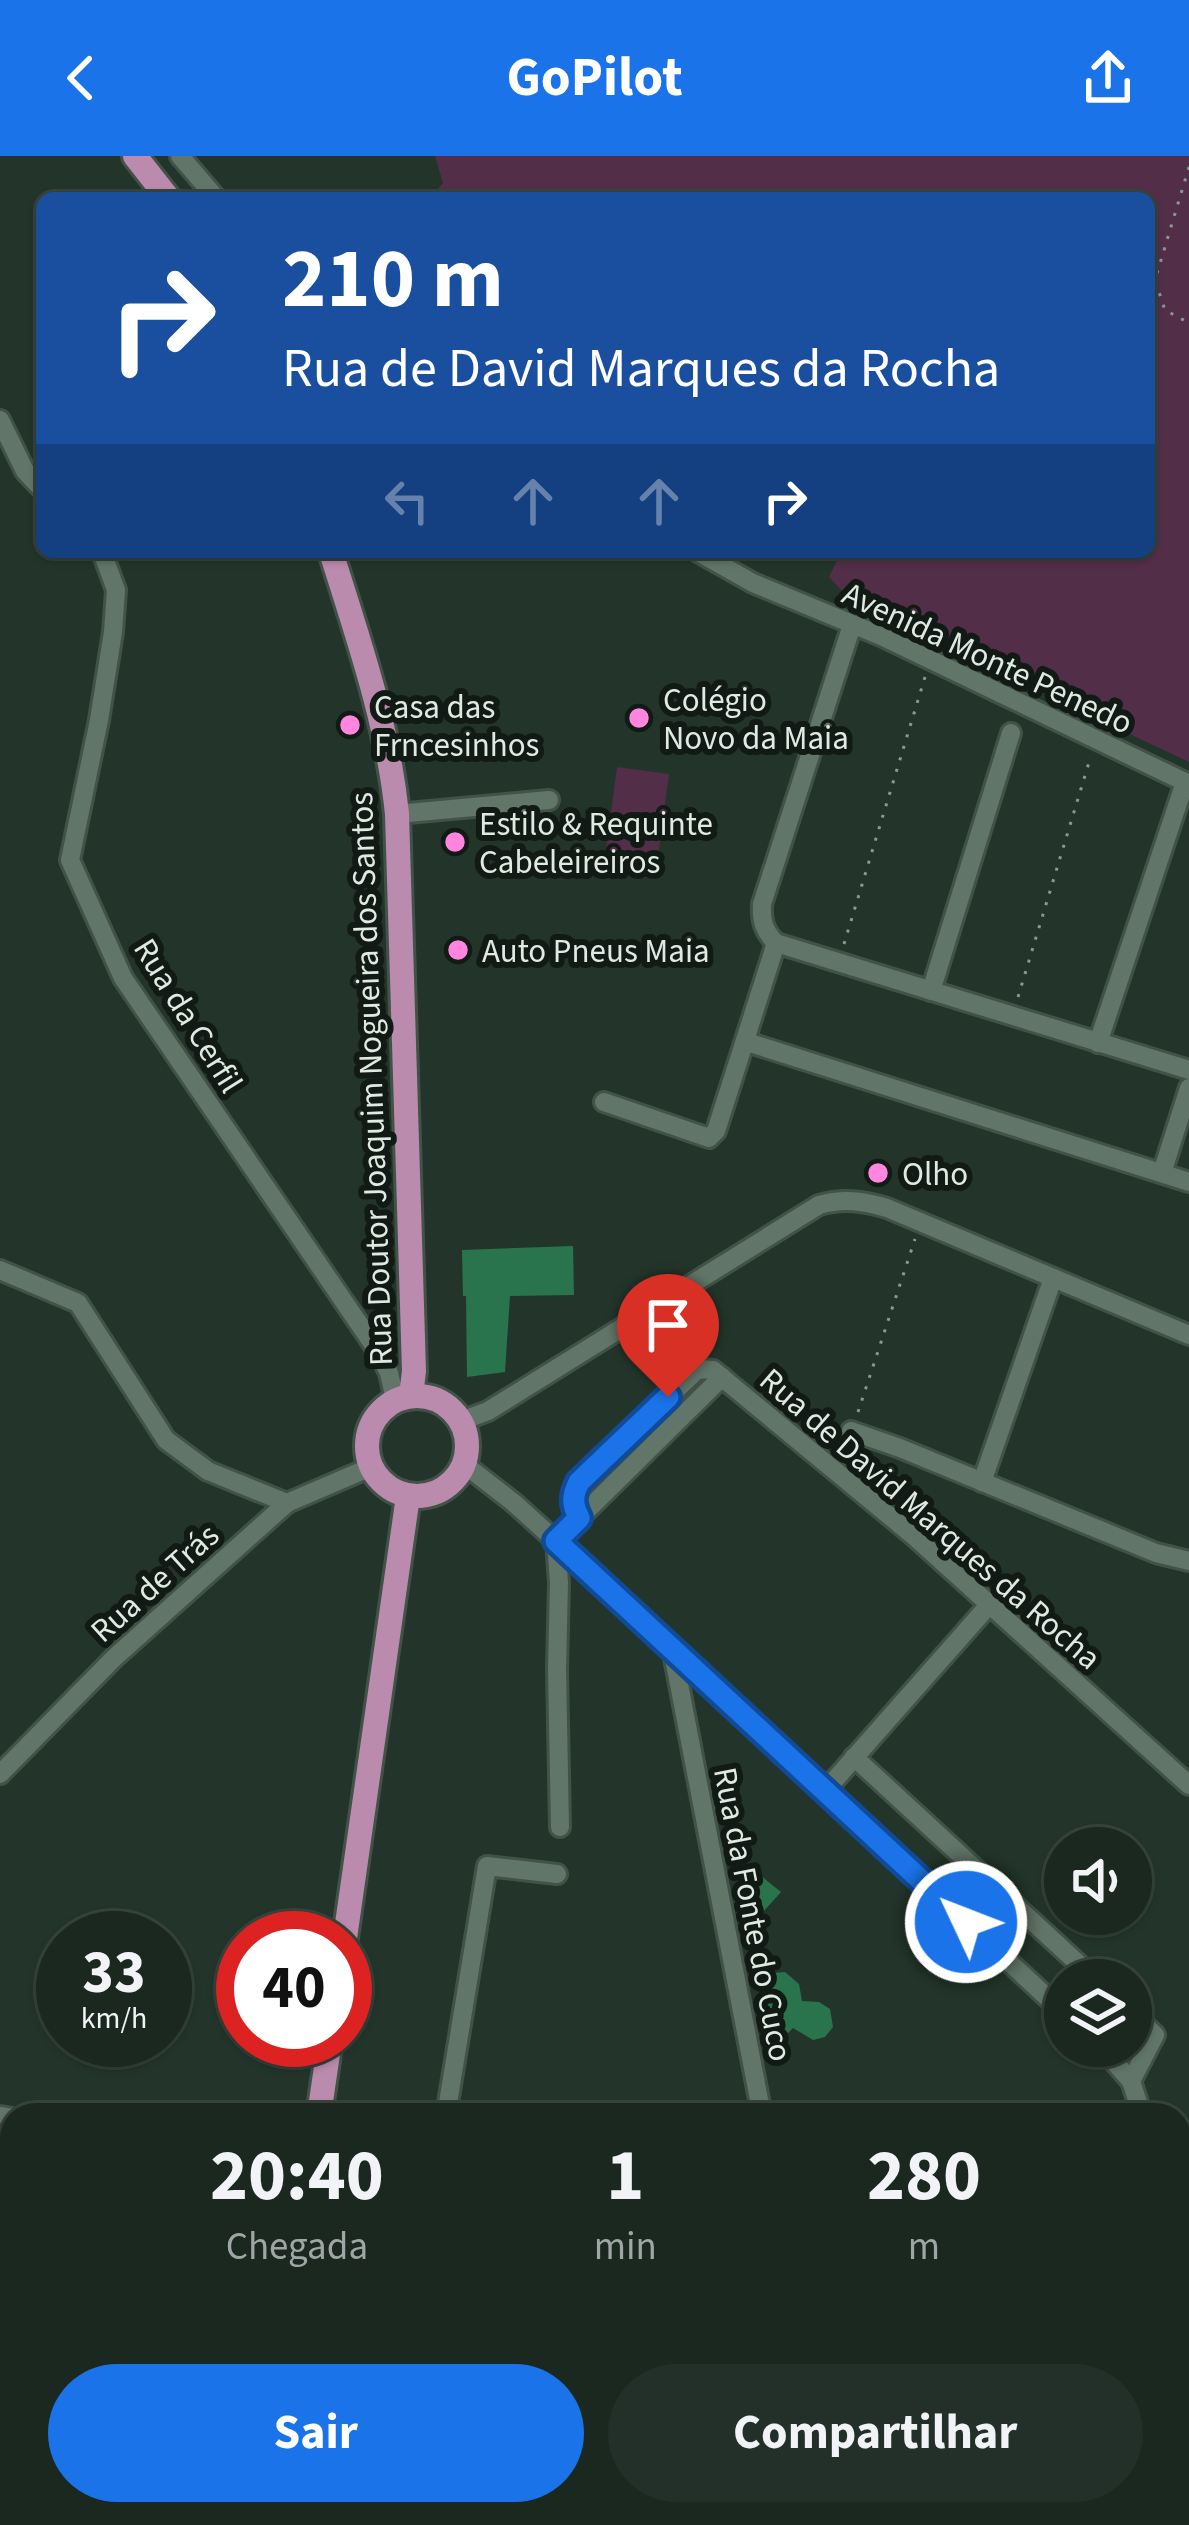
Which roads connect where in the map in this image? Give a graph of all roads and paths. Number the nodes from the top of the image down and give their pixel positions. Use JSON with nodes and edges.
{"nodes":[{"id":1,"x":181,"y":156,"type":"edge"},
{"id":2,"x":138,"y":157,"type":"edge"},
{"id":3,"x":1189,"y":167,"type":"edge"},
{"id":4,"x":164,"y":192,"type":"edge"},
{"id":5,"x":211,"y":192,"type":"edge"},
{"id":6,"x":1189,"y":323,"type":"edge"},
{"id":7,"x":0,"y":420,"type":"edge"},
{"id":8,"x":36,"y":483,"type":"edge"},
{"id":9,"x":103,"y":558,"type":"edge"},
{"id":10,"x":333,"y":558,"type":"edge"},
{"id":11,"x":709,"y":558,"type":"edge"},
{"id":12,"x":852,"y":625,"type":"junction"},
{"id":13,"x":931,"y":660,"type":"junction"},
{"id":14,"x":1011,"y":733,"type":"dead end"},
{"id":15,"x":1096,"y":739,"type":"junction"},
{"id":16,"x":1187,"y":783,"type":"edge"},
{"id":17,"x":549,"y":800,"type":"dead end"},
{"id":18,"x":397,"y":814,"type":"junction"},
{"id":19,"x":776,"y":943,"type":"junction"},
{"id":20,"x":838,"y":962,"type":"junction"},
{"id":21,"x":931,"y":991,"type":"junction"},
{"id":22,"x":1012,"y":1016,"type":"junction"},
{"id":23,"x":747,"y":1042,"type":"junction"},
{"id":24,"x":1098,"y":1043,"type":"junction"},
{"id":25,"x":1189,"y":1070,"type":"edge"},
{"id":26,"x":1189,"y":1088,"type":"edge"},
{"id":27,"x":604,"y":1102,"type":"dead end"},
{"id":28,"x":1162,"y":1173,"type":"junction"},
{"id":29,"x":1189,"y":1182,"type":"edge"},
{"id":30,"x":920,"y":1222,"type":"junction"},
{"id":31,"x":0,"y":1270,"type":"edge"},
{"id":32,"x":1053,"y":1278,"type":"junction"},
{"id":33,"x":1189,"y":1335,"type":"edge"},
{"id":34,"x":403,"y":1398,"type":"junction"},
{"id":35,"x":460,"y":1421,"type":"junction"},
{"id":36,"x":851,"y":1431,"type":"joint"},
{"id":37,"x":464,"y":1464,"type":"junction"},
{"id":38,"x":371,"y":1467,"type":"junction"},
{"id":39,"x":982,"y":1482,"type":"junction"},
{"id":40,"x":408,"y":1496,"type":"junction"},
{"id":41,"x":287,"y":1503,"type":"junction"},
{"id":42,"x":556,"y":1541,"type":"junction"},
{"id":43,"x":1189,"y":1561,"type":"edge"},
{"id":44,"x":989,"y":1605,"type":"junction"},
{"id":45,"x":673,"y":1653,"type":"junction"},
{"id":46,"x":854,"y":1757,"type":"junction"},
{"id":47,"x":0,"y":1774,"type":"edge"},
{"id":48,"x":1189,"y":1784,"type":"edge"},
{"id":49,"x":824,"y":1792,"type":"junction"},
{"id":50,"x":560,"y":1827,"type":"dead end"},
{"id":51,"x":557,"y":1874,"type":"dead end"},
{"id":52,"x":349,"y":1911,"type":"edge"},
{"id":53,"x":1073,"y":1959,"type":"edge"},
{"id":54,"x":1044,"y":1995,"type":"edge"},
{"id":55,"x":326,"y":2067,"type":"edge"},
{"id":56,"x":1119,"y":2067,"type":"edge"},
{"id":57,"x":1138,"y":2067,"type":"edge"},
{"id":58,"x":1131,"y":2081,"type":"junction"},
{"id":59,"x":321,"y":2103,"type":"edge"},
{"id":60,"x":448,"y":2103,"type":"edge"},
{"id":61,"x":760,"y":2103,"type":"edge"},
{"id":62,"x":1138,"y":2103,"type":"edge"}],
"edges":[{"from":1,"to":5,"type":"street"},
{"from":2,"to":4,"type":"main road"},
{"from":3,"to":6,"type":"path"},
{"from":7,"to":8,"type":"street"},
{"from":9,"to":34,"type":"street","name":"Rua da Cerfil"},
{"from":10,"to":18,"type":"main road","name":"Rua Doutor Joaquim Nogueira dos Santos"},
{"from":11,"to":12,"type":"street","name":"Avenida Monte Penedo"},
{"from":12,"to":13,"type":"street","name":"Avenida Monte Penedo"},
{"from":12,"to":19,"type":"street"},
{"from":13,"to":15,"type":"street","name":"Avenida Monte Penedo"},
{"from":13,"to":20,"type":"path"},
{"from":14,"to":21,"type":"street"},
{"from":15,"to":16,"type":"street","name":"Avenida Monte Penedo"},
{"from":15,"to":22,"type":"path"},
{"from":16,"to":24,"type":"street"},
{"from":17,"to":18,"type":"street"},
{"from":18,"to":34,"type":"main road","name":"Rua Doutor Joaquim Nogueira dos Santos"},
{"from":19,"to":20,"type":"street"},
{"from":19,"to":23,"type":"street"},
{"from":20,"to":21,"type":"street"},
{"from":21,"to":22,"type":"street"},
{"from":22,"to":24,"type":"street"},
{"from":23,"to":27,"type":"street"},
{"from":23,"to":28,"type":"street"},
{"from":24,"to":25,"type":"street"},
{"from":26,"to":28,"type":"street"},
{"from":28,"to":29,"type":"street"},
{"from":30,"to":32,"type":"street"},
{"from":30,"to":35,"type":"street"},
{"from":30,"to":36,"type":"path"},
{"from":31,"to":41,"type":"street"},
{"from":32,"to":33,"type":"street"},
{"from":32,"to":39,"type":"street"},
{"from":34,"to":35,"type":"main road"},
{"from":34,"to":38,"type":"main road"},
{"from":35,"to":37,"type":"main road"},
{"from":36,"to":39,"type":"street"},
{"from":37,"to":40,"type":"main road"},
{"from":37,"to":42,"type":"street"},
{"from":38,"to":40,"type":"main road"},
{"from":38,"to":41,"type":"street","name":"Rua de Trás"},
{"from":39,"to":43,"type":"street"},
{"from":40,"to":52,"type":"main road"},
{"from":41,"to":47,"type":"street","name":"Rua de Trás"},
{"from":42,"to":44,"type":"street","name":"Rua de David Marques da Rocha"},
{"from":42,"to":45,"type":"street"},
{"from":42,"to":50,"type":"street"},
{"from":44,"to":46,"type":"street"},
{"from":44,"to":48,"type":"street","name":"Rua de David Marques da Rocha"},
{"from":45,"to":49,"type":"street"},
{"from":45,"to":61,"type":"street","name":"Rua da Fonte do Cuco"},
{"from":46,"to":49,"type":"street"},
{"from":46,"to":53,"type":"street"},
{"from":49,"to":54,"type":"street"},
{"from":51,"to":60,"type":"street"},
{"from":55,"to":59,"type":"main road"},
{"from":56,"to":58,"type":"street"},
{"from":57,"to":58,"type":"street"},
{"from":58,"to":62,"type":"street"}]}
